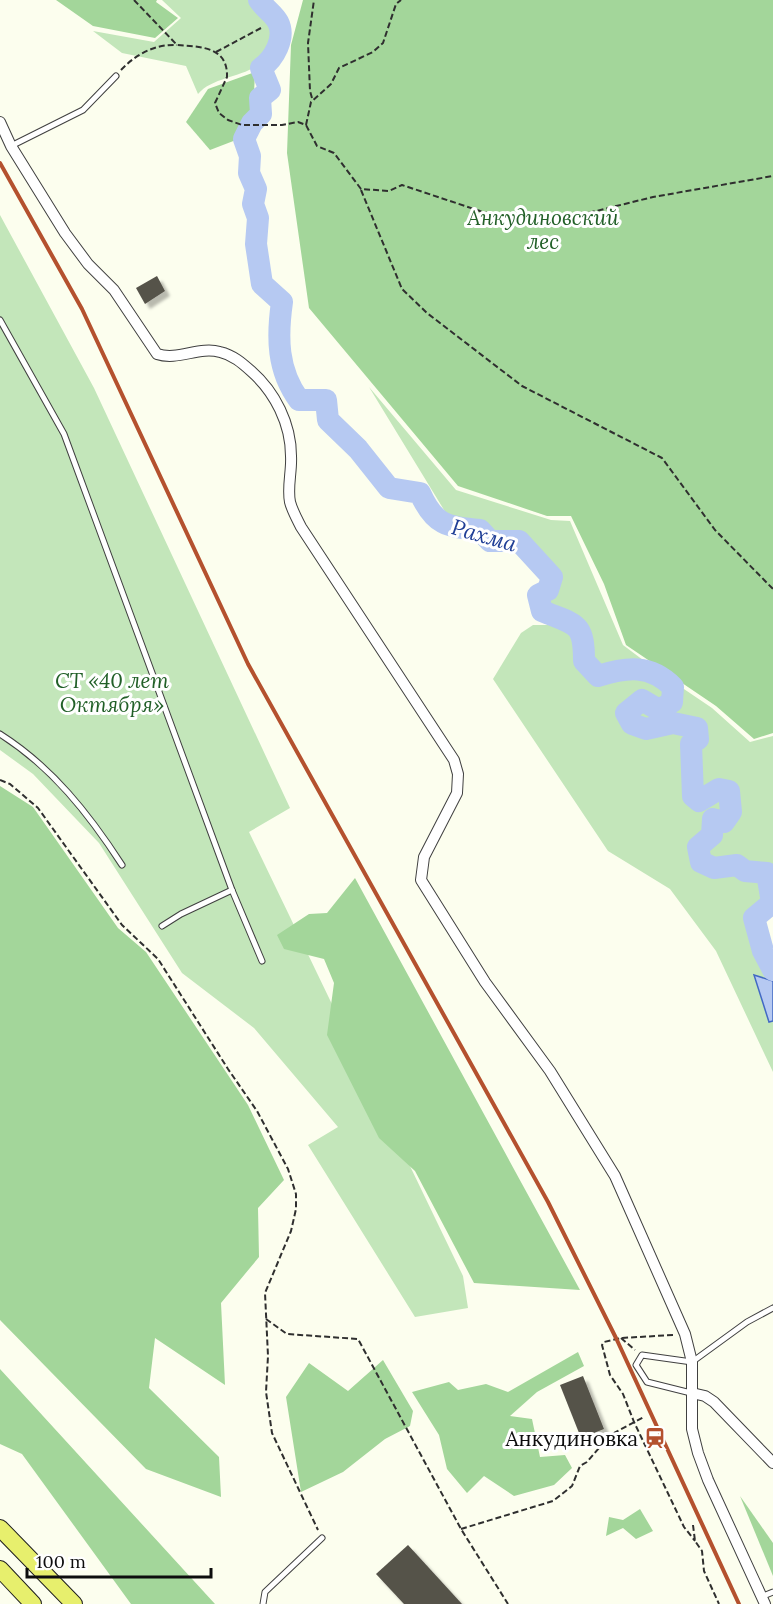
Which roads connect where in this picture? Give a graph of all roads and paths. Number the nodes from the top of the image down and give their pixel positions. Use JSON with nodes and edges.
{"nodes":[{"id":1,"x":134,"y":0,"type":"edge"},
{"id":2,"x":314,"y":0,"type":"edge"},
{"id":3,"x":396,"y":0,"type":"edge"},
{"id":4,"x":401,"y":0,"type":"edge"},
{"id":5,"x":396,"y":4,"type":"junction"},
{"id":6,"x":261,"y":28,"type":"dead end"},
{"id":7,"x":177,"y":45,"type":"junction"},
{"id":8,"x":216,"y":51,"type":"junction"},
{"id":9,"x":116,"y":75,"type":"joint"},
{"id":10,"x":313,"y":99,"type":"junction"},
{"id":11,"x":0,"y":122,"type":"edge"},
{"id":12,"x":306,"y":125,"type":"junction"},
{"id":13,"x":11,"y":146,"type":"junction"},
{"id":14,"x":773,"y":176,"type":"edge"},
{"id":15,"x":361,"y":189,"type":"junction"},
{"id":16,"x":0,"y":320,"type":"edge"},
{"id":17,"x":773,"y":590,"type":"edge"},
{"id":18,"x":0,"y":734,"type":"edge"},
{"id":19,"x":0,"y":780,"type":"edge"},
{"id":20,"x":122,"y":865,"type":"dead end"},
{"id":21,"x":232,"y":890,"type":"junction"},
{"id":22,"x":162,"y":926,"type":"dead end"},
{"id":23,"x":262,"y":961,"type":"dead end"},
{"id":24,"x":773,"y":1308,"type":"edge"},
{"id":25,"x":265,"y":1318,"type":"junction"},
{"id":26,"x":685,"y":1334,"type":"junction"},
{"id":27,"x":621,"y":1338,"type":"junction"},
{"id":28,"x":642,"y":1355,"type":"junction"},
{"id":29,"x":692,"y":1362,"type":"junction"},
{"id":30,"x":692,"y":1393,"type":"junction"},
{"id":31,"x":644,"y":1417,"type":"dead end"},
{"id":32,"x":634,"y":1422,"type":"junction"},
{"id":33,"x":773,"y":1463,"type":"edge"},
{"id":34,"x":693,"y":1525,"type":"dead end"},
{"id":35,"x":0,"y":1527,"type":"edge"},
{"id":36,"x":461,"y":1529,"type":"junction"},
{"id":37,"x":321,"y":1538,"type":"joint"},
{"id":38,"x":695,"y":1541,"type":"junction"},
{"id":39,"x":0,"y":1569,"type":"edge"},
{"id":40,"x":773,"y":1592,"type":"edge"},
{"id":41,"x":763,"y":1600,"type":"edge"},
{"id":42,"x":33,"y":1604,"type":"edge"},
{"id":43,"x":74,"y":1604,"type":"edge"},
{"id":44,"x":263,"y":1604,"type":"edge"},
{"id":45,"x":508,"y":1604,"type":"edge"},
{"id":46,"x":719,"y":1604,"type":"edge"}],
"edges":[{"from":1,"to":7,"type":"path"},
{"from":2,"to":10,"type":"path"},
{"from":3,"to":5,"type":"path"},
{"from":4,"to":5,"type":"path"},
{"from":5,"to":10,"type":"path"},
{"from":6,"to":8,"type":"path"},
{"from":7,"to":8,"type":"path"},
{"from":7,"to":9,"type":"path"},
{"from":8,"to":12,"type":"path"},
{"from":9,"to":13,"type":"lane"},
{"from":10,"to":12,"type":"path"},
{"from":11,"to":13,"type":"street"},
{"from":12,"to":15,"type":"path"},
{"from":13,"to":26,"type":"street"},
{"from":14,"to":15,"type":"path"},
{"from":15,"to":17,"type":"path"},
{"from":16,"to":21,"type":"lane"},
{"from":18,"to":20,"type":"lane"},
{"from":19,"to":25,"type":"path"},
{"from":21,"to":22,"type":"lane"},
{"from":21,"to":23,"type":"lane"},
{"from":24,"to":29,"type":"lane"},
{"from":25,"to":36,"type":"path"},
{"from":25,"to":37,"type":"path"},
{"from":26,"to":27,"type":"path"},
{"from":26,"to":29,"type":"street"},
{"from":27,"to":28,"type":"path"},
{"from":27,"to":32,"type":"path"},
{"from":28,"to":29,"type":"lane"},
{"from":28,"to":30,"type":"lane"},
{"from":29,"to":30,"type":"street"},
{"from":30,"to":33,"type":"street"},
{"from":30,"to":41,"type":"street"},
{"from":31,"to":32,"type":"path"},
{"from":32,"to":36,"type":"path"},
{"from":32,"to":38,"type":"path"},
{"from":34,"to":38,"type":"path"},
{"from":35,"to":43,"type":"main road"},
{"from":36,"to":45,"type":"path"},
{"from":37,"to":44,"type":"lane"},
{"from":38,"to":46,"type":"path"},
{"from":39,"to":42,"type":"main road"},
{"from":40,"to":41,"type":"lane"}]}
